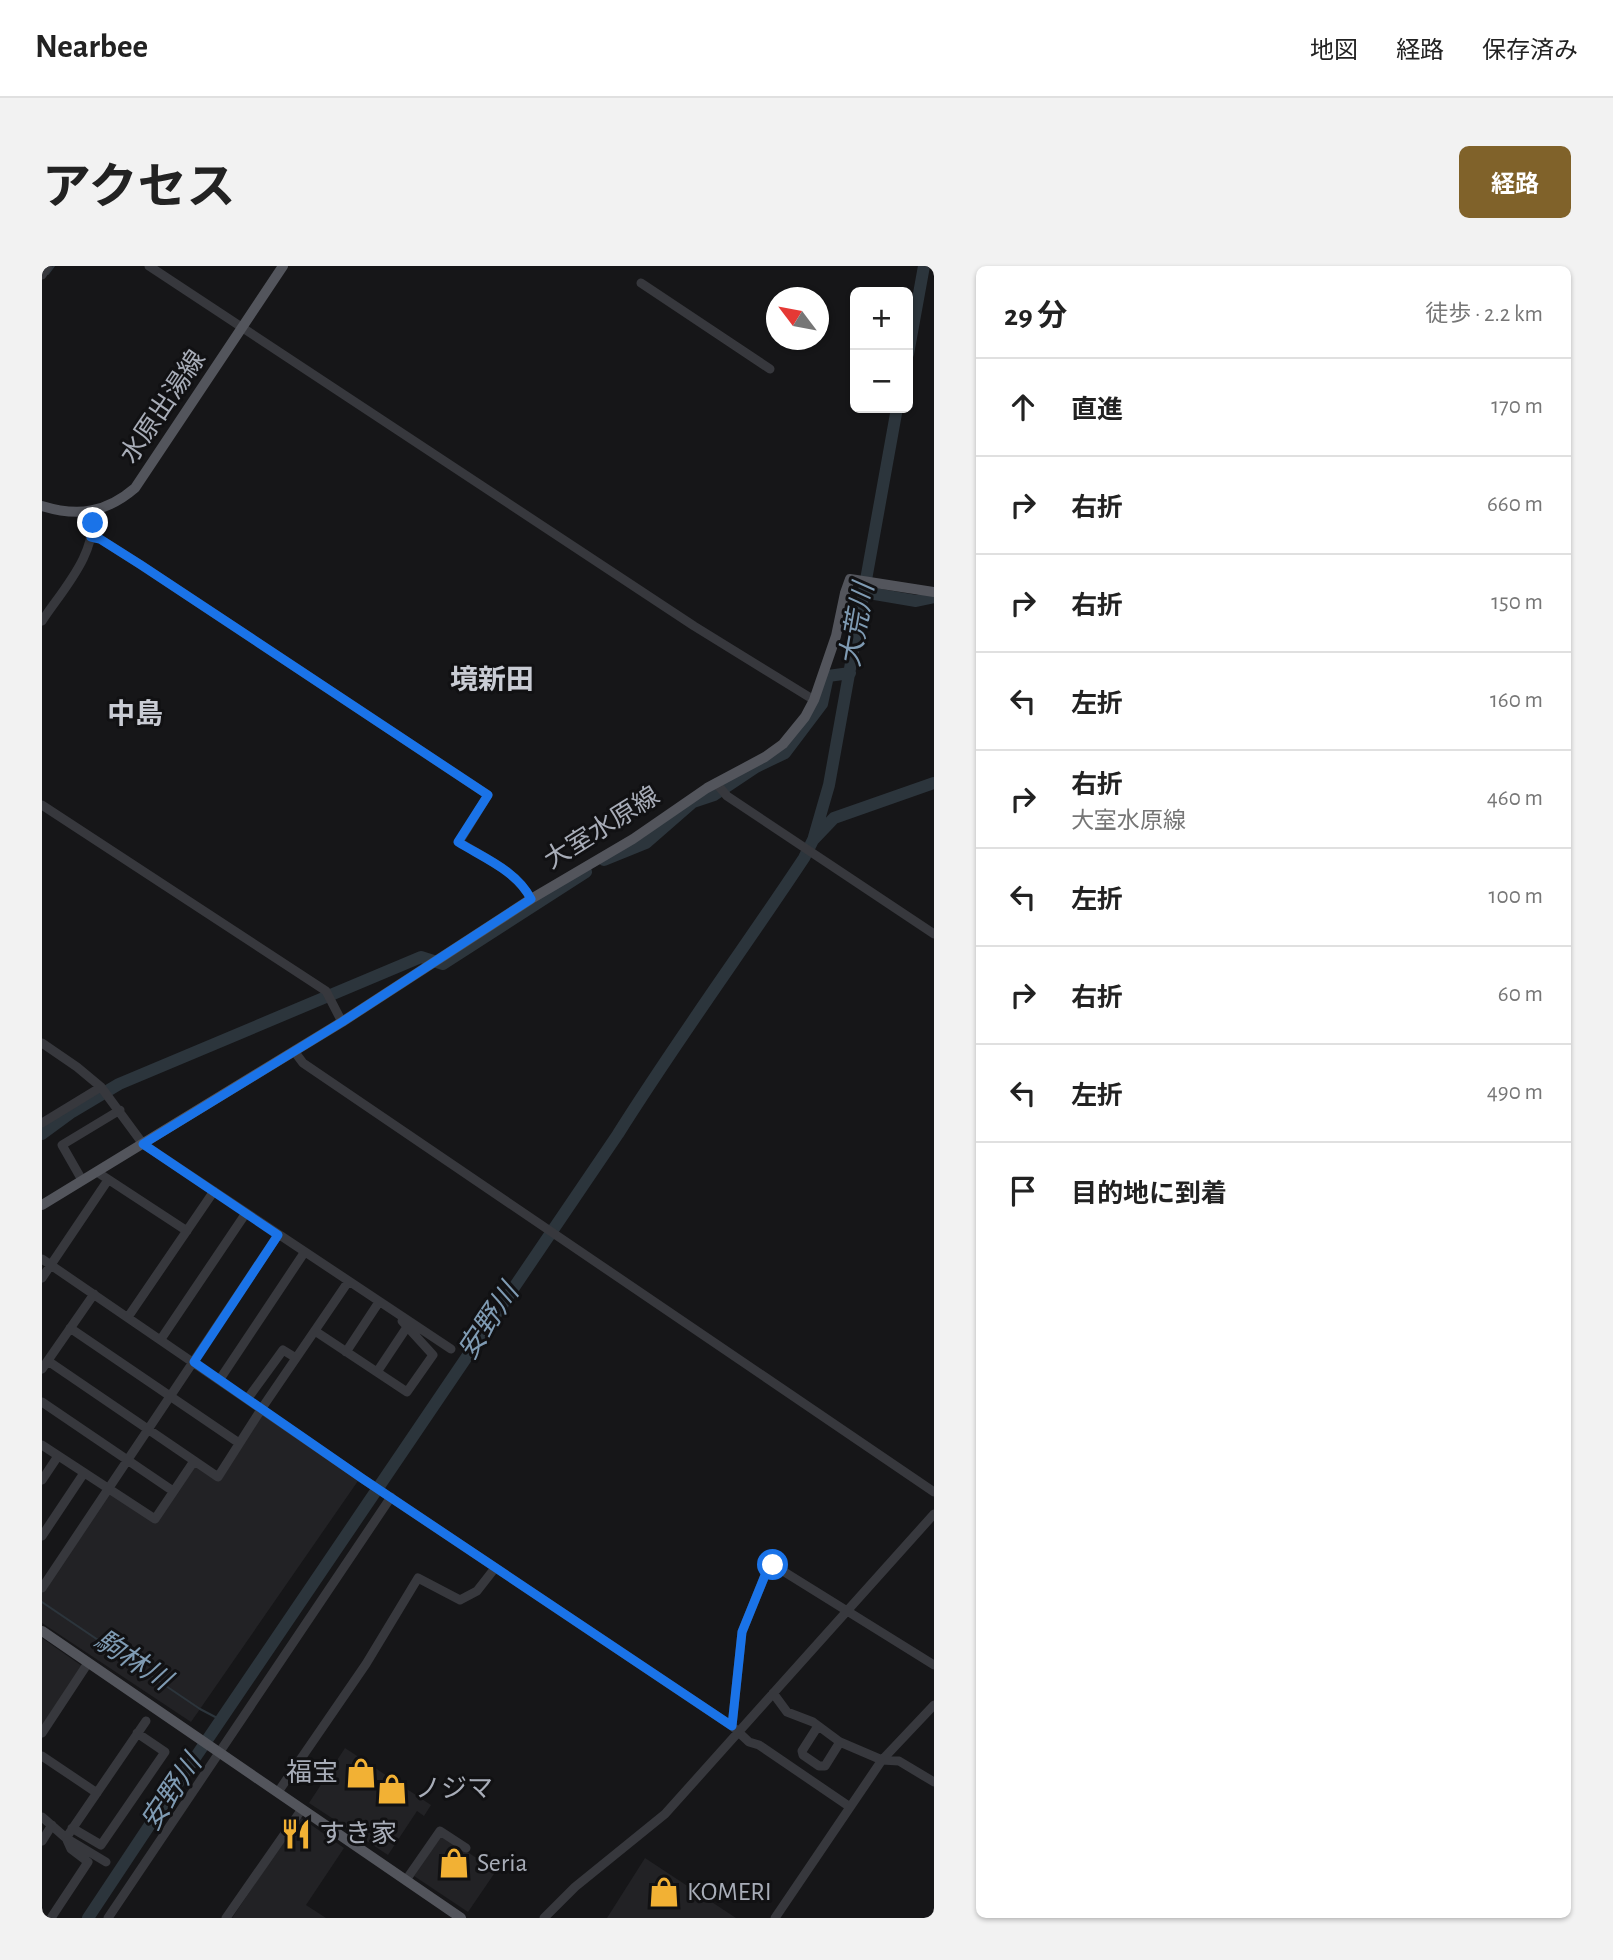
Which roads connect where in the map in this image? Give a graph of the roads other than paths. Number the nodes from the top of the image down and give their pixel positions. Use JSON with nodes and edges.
{"nodes":[{"id":1,"x":48,"y":266,"type":"edge"},
{"id":2,"x":149,"y":266,"type":"edge"},
{"id":3,"x":283,"y":266,"type":"edge"},
{"id":4,"x":42,"y":275,"type":"edge"},
{"id":5,"x":640,"y":283,"type":"dead end"},
{"id":6,"x":243,"y":327,"type":"junction"},
{"id":7,"x":770,"y":369,"type":"dead end"},
{"id":8,"x":42,"y":506,"type":"edge"},
{"id":9,"x":91,"y":512,"type":"junction"},
{"id":10,"x":91,"y":537,"type":"junction"},
{"id":11,"x":934,"y":592,"type":"edge"},
{"id":12,"x":42,"y":621,"type":"edge"},
{"id":13,"x":814,"y":700,"type":"junction"},
{"id":14,"x":719,"y":787,"type":"junction"},
{"id":15,"x":42,"y":805,"type":"edge"},
{"id":16,"x":531,"y":899,"type":"junction"},
{"id":17,"x":934,"y":934,"type":"edge"},
{"id":18,"x":342,"y":1022,"type":"junction"},
{"id":19,"x":42,"y":1043,"type":"edge"},
{"id":20,"x":294,"y":1051,"type":"junction"},
{"id":21,"x":102,"y":1087,"type":"junction"},
{"id":22,"x":120,"y":1110,"type":"junction"},
{"id":23,"x":42,"y":1123,"type":"edge"},
{"id":24,"x":143,"y":1144,"type":"junction"},
{"id":25,"x":97,"y":1172,"type":"junction"},
{"id":26,"x":82,"y":1180,"type":"junction"},
{"id":27,"x":108,"y":1180,"type":"junction"},
{"id":28,"x":214,"y":1191,"type":"junction"},
{"id":29,"x":42,"y":1205,"type":"edge"},
{"id":30,"x":246,"y":1213,"type":"junction"},
{"id":31,"x":187,"y":1231,"type":"junction"},
{"id":32,"x":278,"y":1235,"type":"junction"},
{"id":33,"x":304,"y":1253,"type":"junction"},
{"id":34,"x":46,"y":1262,"type":"edge"},
{"id":35,"x":42,"y":1278,"type":"edge"},
{"id":36,"x":348,"y":1282,"type":"junction"},
{"id":37,"x":94,"y":1294,"type":"junction"},
{"id":38,"x":379,"y":1302,"type":"junction"},
{"id":39,"x":393,"y":1312,"type":"junction"},
{"id":40,"x":128,"y":1317,"type":"junction"},
{"id":41,"x":408,"y":1327,"type":"junction"},
{"id":42,"x":70,"y":1328,"type":"junction"},
{"id":43,"x":314,"y":1331,"type":"junction"},
{"id":44,"x":161,"y":1339,"type":"junction"},
{"id":45,"x":451,"y":1349,"type":"dead end"},
{"id":46,"x":346,"y":1352,"type":"junction"},
{"id":47,"x":296,"y":1357,"type":"junction"},
{"id":48,"x":194,"y":1362,"type":"junction"},
{"id":49,"x":45,"y":1365,"type":"edge"},
{"id":50,"x":377,"y":1372,"type":"junction"},
{"id":51,"x":220,"y":1379,"type":"junction"},
{"id":52,"x":170,"y":1396,"type":"junction"},
{"id":53,"x":248,"y":1398,"type":"junction"},
{"id":54,"x":42,"y":1402,"type":"edge"},
{"id":55,"x":262,"y":1408,"type":"junction"},
{"id":56,"x":148,"y":1429,"type":"junction"},
{"id":57,"x":239,"y":1443,"type":"junction"},
{"id":58,"x":42,"y":1445,"type":"edge"},
{"id":59,"x":58,"y":1455,"type":"junction"},
{"id":60,"x":128,"y":1460,"type":"junction"},
{"id":61,"x":194,"y":1461,"type":"junction"},
{"id":62,"x":85,"y":1473,"type":"junction"},
{"id":63,"x":42,"y":1480,"type":"edge"},
{"id":64,"x":108,"y":1489,"type":"junction"},
{"id":65,"x":173,"y":1491,"type":"junction"},
{"id":66,"x":934,"y":1492,"type":"edge"},
{"id":67,"x":390,"y":1497,"type":"junction"},
{"id":68,"x":934,"y":1514,"type":"edge"},
{"id":69,"x":42,"y":1536,"type":"edge"},
{"id":70,"x":495,"y":1568,"type":"junction"},
{"id":71,"x":42,"y":1588,"type":"edge"},
{"id":72,"x":847,"y":1610,"type":"junction"},
{"id":73,"x":42,"y":1631,"type":"edge"},
{"id":74,"x":88,"y":1663,"type":"junction"},
{"id":75,"x":934,"y":1665,"type":"edge"},
{"id":76,"x":773,"y":1693,"type":"junction"},
{"id":77,"x":934,"y":1705,"type":"edge"},
{"id":78,"x":146,"y":1721,"type":"dead end"},
{"id":79,"x":818,"y":1726,"type":"junction"},
{"id":80,"x":735,"y":1729,"type":"junction"},
{"id":81,"x":42,"y":1732,"type":"edge"},
{"id":82,"x":137,"y":1733,"type":"junction"},
{"id":83,"x":840,"y":1742,"type":"junction"},
{"id":84,"x":218,"y":1753,"type":"junction"},
{"id":85,"x":42,"y":1756,"type":"edge"},
{"id":86,"x":882,"y":1760,"type":"junction"},
{"id":87,"x":934,"y":1782,"type":"edge"},
{"id":88,"x":278,"y":1792,"type":"junction"},
{"id":89,"x":97,"y":1793,"type":"junction"},
{"id":90,"x":850,"y":1807,"type":"junction"},
{"id":91,"x":302,"y":1809,"type":"junction"},
{"id":92,"x":42,"y":1817,"type":"edge"},
{"id":93,"x":52,"y":1825,"type":"junction"},
{"id":94,"x":72,"y":1828,"type":"junction"},
{"id":95,"x":66,"y":1838,"type":"junction"},
{"id":96,"x":42,"y":1841,"type":"edge"},
{"id":97,"x":466,"y":1848,"type":"dead end"},
{"id":98,"x":106,"y":1862,"type":"dead end"},
{"id":99,"x":406,"y":1880,"type":"junction"},
{"id":100,"x":51,"y":1918,"type":"edge"},
{"id":101,"x":108,"y":1918,"type":"edge"},
{"id":102,"x":226,"y":1918,"type":"edge"},
{"id":103,"x":461,"y":1918,"type":"edge"},
{"id":104,"x":544,"y":1918,"type":"edge"},
{"id":105,"x":775,"y":1918,"type":"edge"}],
"edges":[{"from":1,"to":4,"type":"street"},
{"from":2,"to":6,"type":"street"},
{"from":3,"to":6,"type":"main road","name":"水原出湯線"},
{"from":5,"to":7,"type":"street"},
{"from":6,"to":9,"type":"main road","name":"水原出湯線"},
{"from":6,"to":13,"type":"street"},
{"from":8,"to":9,"type":"main road","name":"水原出湯線"},
{"from":9,"to":10,"type":"street"},
{"from":10,"to":12,"type":"street"},
{"from":10,"to":16,"type":"street"},
{"from":11,"to":13,"type":"main road","name":"大室水原線"},
{"from":13,"to":14,"type":"main road","name":"大室水原線"},
{"from":14,"to":16,"type":"main road","name":"大室水原線"},
{"from":14,"to":17,"type":"street"},
{"from":15,"to":18,"type":"street"},
{"from":16,"to":18,"type":"main road","name":"大室水原線"},
{"from":18,"to":20,"type":"main road","name":"大室水原線"},
{"from":19,"to":21,"type":"street"},
{"from":20,"to":24,"type":"main road","name":"大室水原線"},
{"from":20,"to":66,"type":"street"},
{"from":21,"to":22,"type":"street"},
{"from":21,"to":23,"type":"street"},
{"from":22,"to":24,"type":"street"},
{"from":22,"to":26,"type":"street"},
{"from":24,"to":25,"type":"main road","name":"大室水原線"},
{"from":24,"to":28,"type":"street"},
{"from":25,"to":26,"type":"main road","name":"大室水原線"},
{"from":25,"to":27,"type":"street"},
{"from":26,"to":29,"type":"main road","name":"大室水原線"},
{"from":27,"to":31,"type":"street"},
{"from":27,"to":34,"type":"street"},
{"from":28,"to":30,"type":"street"},
{"from":28,"to":31,"type":"street"},
{"from":30,"to":32,"type":"street"},
{"from":30,"to":44,"type":"street"},
{"from":31,"to":40,"type":"street"},
{"from":32,"to":33,"type":"street"},
{"from":32,"to":48,"type":"street"},
{"from":33,"to":36,"type":"street"},
{"from":33,"to":51,"type":"street"},
{"from":34,"to":35,"type":"street"},
{"from":34,"to":37,"type":"street"},
{"from":36,"to":38,"type":"street"},
{"from":36,"to":43,"type":"street"},
{"from":37,"to":40,"type":"street"},
{"from":37,"to":42,"type":"street"},
{"from":38,"to":39,"type":"street"},
{"from":38,"to":46,"type":"street"},
{"from":39,"to":41,"type":"street"},
{"from":39,"to":45,"type":"street"},
{"from":40,"to":44,"type":"street"},
{"from":41,"to":50,"type":"street"},
{"from":41,"to":50,"type":"street"},
{"from":42,"to":49,"type":"street"},
{"from":42,"to":52,"type":"street"},
{"from":43,"to":46,"type":"street"},
{"from":43,"to":47,"type":"street"},
{"from":44,"to":48,"type":"street"},
{"from":46,"to":50,"type":"street"},
{"from":47,"to":53,"type":"street"},
{"from":47,"to":55,"type":"street"},
{"from":48,"to":51,"type":"street"},
{"from":48,"to":52,"type":"street"},
{"from":49,"to":56,"type":"street"},
{"from":51,"to":53,"type":"street"},
{"from":52,"to":56,"type":"street"},
{"from":52,"to":57,"type":"street"},
{"from":53,"to":55,"type":"street"},
{"from":54,"to":60,"type":"street"},
{"from":55,"to":57,"type":"street"},
{"from":55,"to":67,"type":"street"},
{"from":56,"to":60,"type":"street"},
{"from":56,"to":61,"type":"street"},
{"from":57,"to":61,"type":"street"},
{"from":58,"to":59,"type":"street"},
{"from":59,"to":62,"type":"street"},
{"from":59,"to":63,"type":"street"},
{"from":60,"to":64,"type":"street"},
{"from":60,"to":65,"type":"street"},
{"from":61,"to":65,"type":"street"},
{"from":62,"to":64,"type":"street"},
{"from":62,"to":69,"type":"street"},
{"from":64,"to":65,"type":"street"},
{"from":64,"to":71,"type":"street"},
{"from":67,"to":70,"type":"street"},
{"from":67,"to":84,"type":"street"},
{"from":68,"to":72,"type":"street"},
{"from":70,"to":80,"type":"street"},
{"from":70,"to":88,"type":"street"},
{"from":72,"to":75,"type":"street"},
{"from":72,"to":76,"type":"street"},
{"from":72,"to":80,"type":"street"},
{"from":73,"to":74,"type":"main road"},
{"from":74,"to":81,"type":"street"},
{"from":74,"to":84,"type":"main road"},
{"from":76,"to":79,"type":"street"},
{"from":76,"to":80,"type":"street"},
{"from":77,"to":86,"type":"street"},
{"from":78,"to":82,"type":"street"},
{"from":79,"to":83,"type":"street"},
{"from":79,"to":83,"type":"street"},
{"from":80,"to":90,"type":"street"},
{"from":80,"to":104,"type":"street"},
{"from":82,"to":89,"type":"street"},
{"from":82,"to":94,"type":"street"},
{"from":83,"to":86,"type":"street"},
{"from":84,"to":88,"type":"main road"},
{"from":84,"to":101,"type":"street"},
{"from":85,"to":89,"type":"street"},
{"from":86,"to":87,"type":"street"},
{"from":86,"to":90,"type":"street"},
{"from":88,"to":91,"type":"main road"},
{"from":89,"to":94,"type":"street"},
{"from":90,"to":105,"type":"street"},
{"from":91,"to":99,"type":"main road"},
{"from":91,"to":102,"type":"street"},
{"from":92,"to":93,"type":"street"},
{"from":93,"to":95,"type":"street"},
{"from":93,"to":96,"type":"street"},
{"from":94,"to":95,"type":"street"},
{"from":95,"to":98,"type":"street"},
{"from":95,"to":100,"type":"street"},
{"from":97,"to":99,"type":"street"},
{"from":99,"to":103,"type":"main road"}]}
